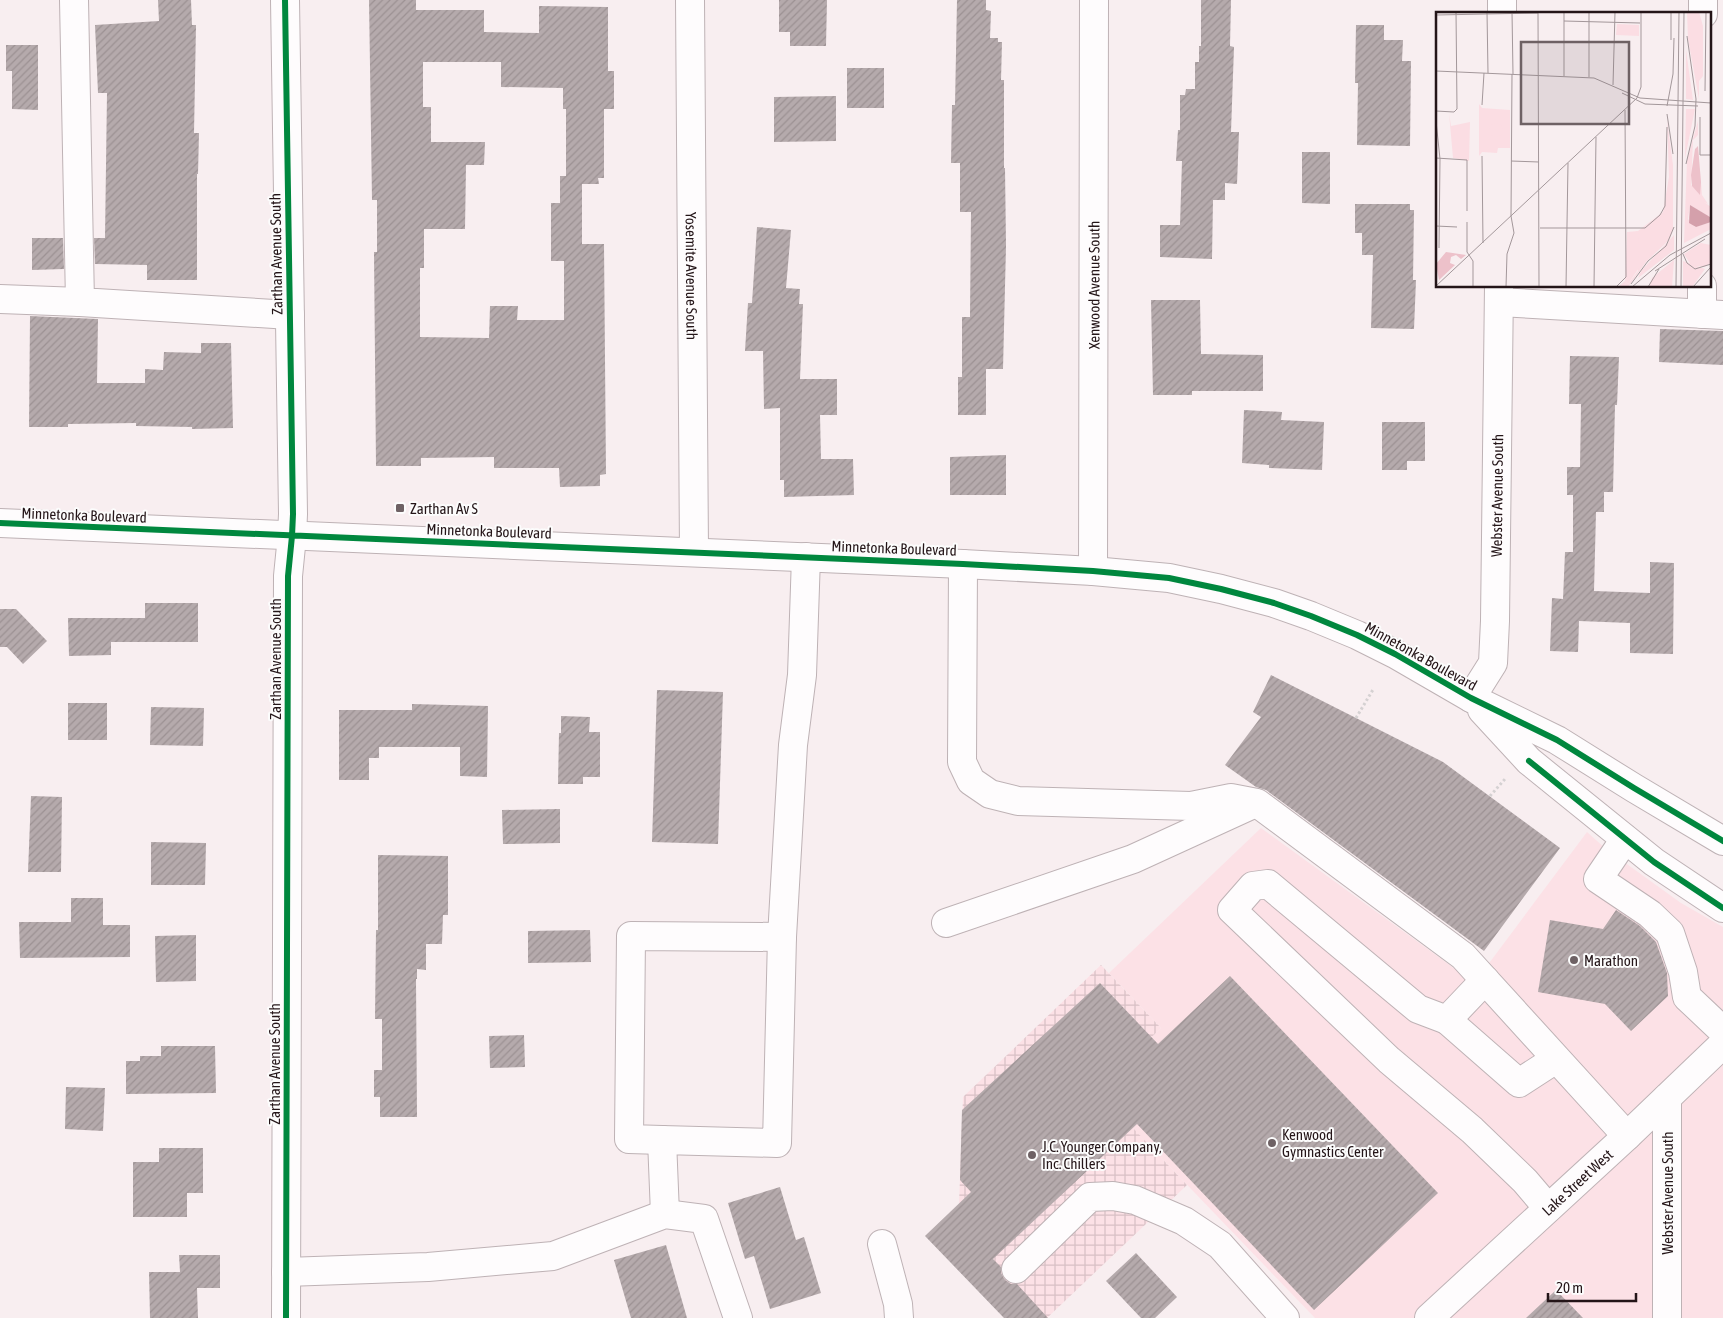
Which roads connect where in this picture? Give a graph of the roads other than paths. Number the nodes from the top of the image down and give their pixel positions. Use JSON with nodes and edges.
{"nodes":[{"id":1,"x":74,"y":0,"type":"edge"},
{"id":2,"x":285,"y":0,"type":"edge"},
{"id":3,"x":690,"y":0,"type":"edge"},
{"id":4,"x":1094,"y":0,"type":"edge"},
{"id":5,"x":1703,"y":288,"type":"edge"},
{"id":6,"x":1499,"y":294,"type":"edge"},
{"id":7,"x":0,"y":299,"type":"edge"},
{"id":8,"x":80,"y":302,"type":"junction"},
{"id":9,"x":1712,"y":314,"type":"edge"},
{"id":10,"x":290,"y":315,"type":"junction"},
{"id":11,"x":0,"y":524,"type":"edge"},
{"id":12,"x":292,"y":536,"type":"junction"},
{"id":13,"x":694,"y":552,"type":"junction"},
{"id":14,"x":806,"y":557,"type":"junction"},
{"id":15,"x":963,"y":564,"type":"junction"},
{"id":16,"x":1093,"y":571,"type":"junction"},
{"id":17,"x":1471,"y":698,"type":"junction"},
{"id":18,"x":1257,"y":803,"type":"junction"},
{"id":19,"x":1625,"y":839,"type":"junction"},
{"id":20,"x":1723,"y":841,"type":"edge"},
{"id":21,"x":1723,"y":908,"type":"edge"},
{"id":22,"x":946,"y":923,"type":"dead end"},
{"id":23,"x":782,"y":937,"type":"junction"},
{"id":24,"x":1485,"y":980,"type":"junction"},
{"id":25,"x":1447,"y":1020,"type":"junction"},
{"id":26,"x":1723,"y":1030,"type":"edge"},
{"id":27,"x":1723,"y":1044,"type":"edge"},
{"id":28,"x":1556,"y":1059,"type":"junction"},
{"id":29,"x":1667,"y":1098,"type":"junction"},
{"id":30,"x":1627,"y":1136,"type":"junction"},
{"id":31,"x":662,"y":1140,"type":"junction"},
{"id":32,"x":1548,"y":1208,"type":"junction"},
{"id":33,"x":665,"y":1214,"type":"junction"},
{"id":34,"x":882,"y":1244,"type":"dead end"},
{"id":35,"x":1016,"y":1269,"type":"dead end"},
{"id":36,"x":286,"y":1272,"type":"junction"},
{"id":37,"x":286,"y":1318,"type":"edge"},
{"id":38,"x":738,"y":1318,"type":"edge"},
{"id":39,"x":899,"y":1318,"type":"edge"},
{"id":40,"x":1285,"y":1318,"type":"edge"},
{"id":41,"x":1429,"y":1318,"type":"edge"},
{"id":42,"x":1667,"y":1318,"type":"edge"}],
"edges":[{"from":1,"to":8,"type":"street"},
{"from":2,"to":10,"type":"street","name":"Zarthan Avenue South"},
{"from":3,"to":13,"type":"street","name":"Yosemite Avenue South"},
{"from":4,"to":16,"type":"street","name":"Xenwood Avenue South"},
{"from":5,"to":9,"type":"street"},
{"from":6,"to":9,"type":"street"},
{"from":6,"to":17,"type":"street","name":"Webster Avenue South"},
{"from":7,"to":8,"type":"street"},
{"from":8,"to":10,"type":"street"},
{"from":10,"to":12,"type":"street","name":"Zarthan Avenue South"},
{"from":11,"to":12,"type":"street","name":"Minnetonka Boulevard"},
{"from":12,"to":13,"type":"street","name":"Minnetonka Boulevard"},
{"from":12,"to":36,"type":"street","name":"Zarthan Avenue South"},
{"from":13,"to":14,"type":"street","name":"Minnetonka Boulevard"},
{"from":14,"to":15,"type":"street","name":"Minnetonka Boulevard"},
{"from":14,"to":23,"type":"street"},
{"from":15,"to":16,"type":"street","name":"Minnetonka Boulevard"},
{"from":15,"to":18,"type":"street"},
{"from":16,"to":17,"type":"street","name":"Minnetonka Boulevard"},
{"from":17,"to":19,"type":"street","name":"Minnetonka Boulevard"},
{"from":17,"to":20,"type":"street","name":"Minnetonka Boulevard"},
{"from":18,"to":22,"type":"street"},
{"from":18,"to":24,"type":"street"},
{"from":19,"to":21,"type":"street","name":"Minnetonka Boulevard"},
{"from":19,"to":26,"type":"street"},
{"from":23,"to":31,"type":"street"},
{"from":23,"to":31,"type":"street"},
{"from":24,"to":25,"type":"street"},
{"from":24,"to":28,"type":"street"},
{"from":25,"to":28,"type":"street"},
{"from":25,"to":32,"type":"street"},
{"from":27,"to":29,"type":"street","name":"Lake Street West"},
{"from":28,"to":30,"type":"street"},
{"from":29,"to":30,"type":"street","name":"Lake Street West"},
{"from":29,"to":42,"type":"street","name":"Webster Avenue South"},
{"from":30,"to":32,"type":"street","name":"Lake Street West"},
{"from":31,"to":33,"type":"street"},
{"from":32,"to":41,"type":"street","name":"Lake Street West"},
{"from":33,"to":36,"type":"street"},
{"from":33,"to":38,"type":"street"},
{"from":34,"to":39,"type":"street"},
{"from":35,"to":40,"type":"street"},
{"from":36,"to":37,"type":"street","name":"Zarthan Avenue South"}]}
